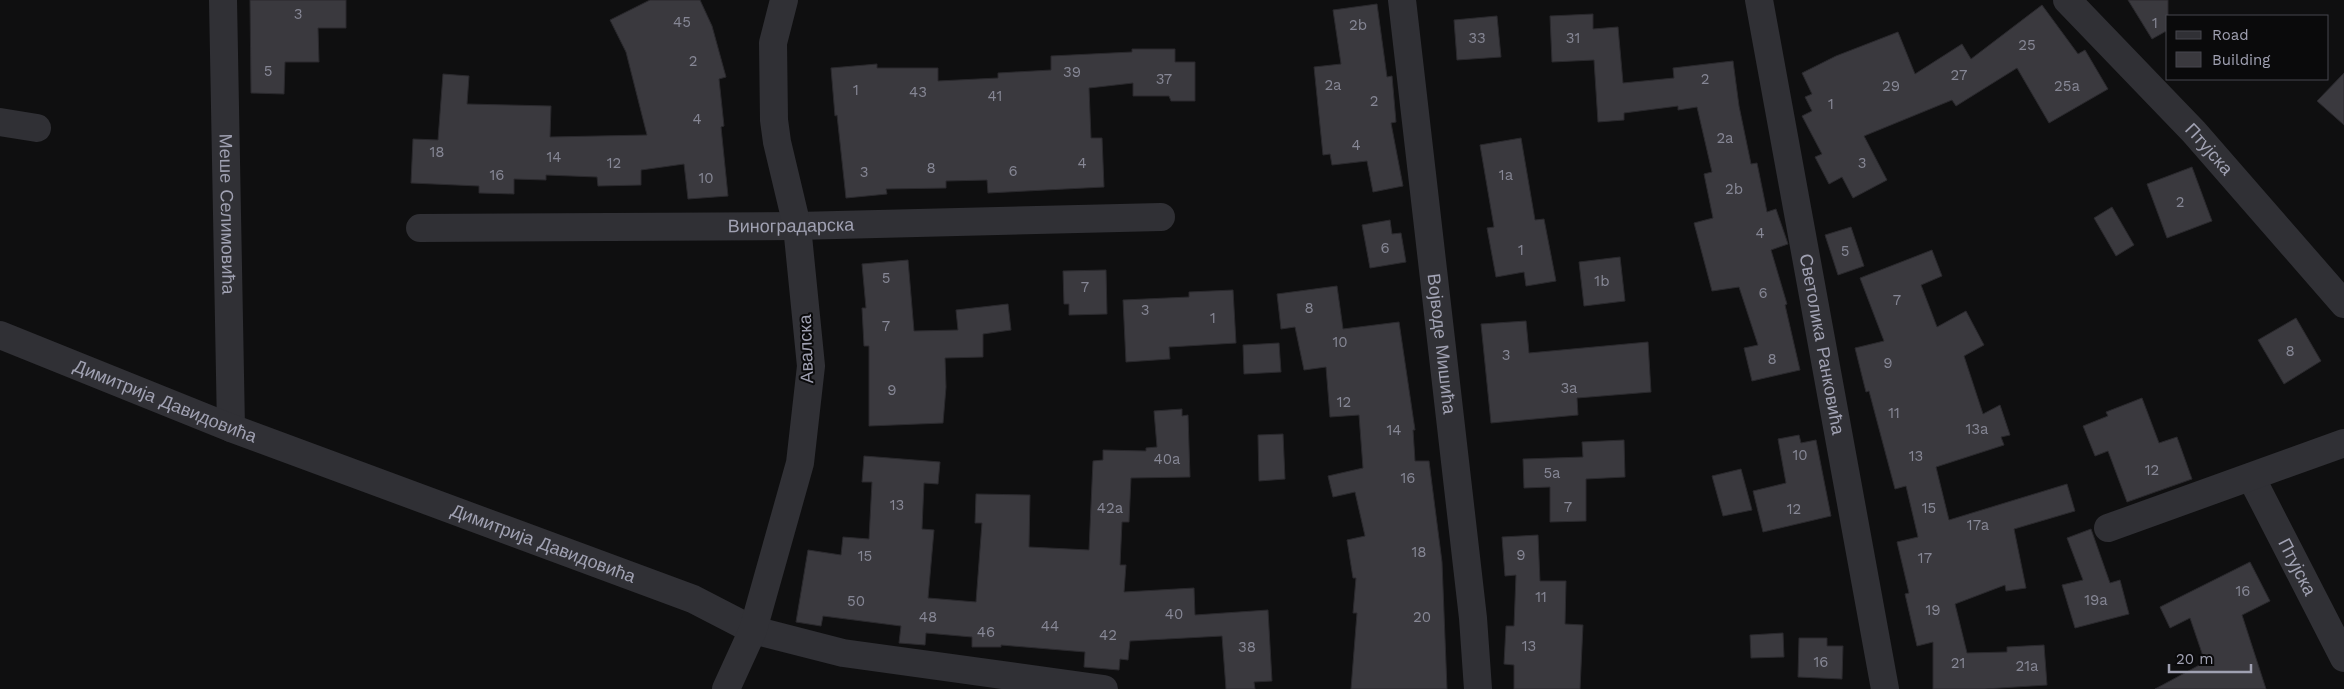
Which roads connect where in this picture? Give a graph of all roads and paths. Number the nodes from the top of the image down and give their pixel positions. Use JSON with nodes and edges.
{"nodes":[{"id":1,"x":223,"y":0,"type":"edge"},
{"id":2,"x":784,"y":0,"type":"edge"},
{"id":3,"x":1402,"y":0,"type":"edge"},
{"id":4,"x":1759,"y":0,"type":"edge"},
{"id":5,"x":2067,"y":0,"type":"edge"},
{"id":6,"x":0,"y":122,"type":"edge"},
{"id":7,"x":37,"y":128,"type":"dead end"},
{"id":8,"x":1161,"y":218,"type":"dead end"},
{"id":9,"x":797,"y":226,"type":"junction"},
{"id":10,"x":420,"y":228,"type":"dead end"},
{"id":11,"x":2344,"y":304,"type":"edge"},
{"id":12,"x":0,"y":335,"type":"edge"},
{"id":13,"x":230,"y":428,"type":"junction"},
{"id":14,"x":2344,"y":443,"type":"edge"},
{"id":15,"x":2251,"y":477,"type":"junction"},
{"id":16,"x":2108,"y":528,"type":"dead end"},
{"id":17,"x":753,"y":630,"type":"junction"},
{"id":18,"x":2344,"y":658,"type":"edge"},
{"id":19,"x":726,"y":689,"type":"edge"},
{"id":20,"x":1104,"y":689,"type":"edge"},
{"id":21,"x":1478,"y":689,"type":"edge"},
{"id":22,"x":1885,"y":689,"type":"edge"}],
"edges":[{"from":1,"to":13,"type":"street","name":"Меше Селимовића"},
{"from":2,"to":9,"type":"street","name":"Авалска"},
{"from":3,"to":21,"type":"street","name":"Војводе Мишића"},
{"from":4,"to":22,"type":"street","name":"Светолика Ранковића"},
{"from":5,"to":11,"type":"street","name":"Птујска"},
{"from":6,"to":7,"type":"street"},
{"from":8,"to":9,"type":"street","name":"Виноградарска"},
{"from":9,"to":10,"type":"street","name":"Виноградарска"},
{"from":9,"to":17,"type":"street","name":"Авалска"},
{"from":12,"to":13,"type":"street","name":"Димитрија Давидовића"},
{"from":13,"to":17,"type":"street","name":"Димитрија Давидовића"},
{"from":14,"to":15,"type":"street"},
{"from":15,"to":16,"type":"street"},
{"from":15,"to":18,"type":"street","name":"Птујска"},
{"from":17,"to":19,"type":"street","name":"Авалска"},
{"from":17,"to":20,"type":"street","name":"Димитрија Давидовића"}]}
